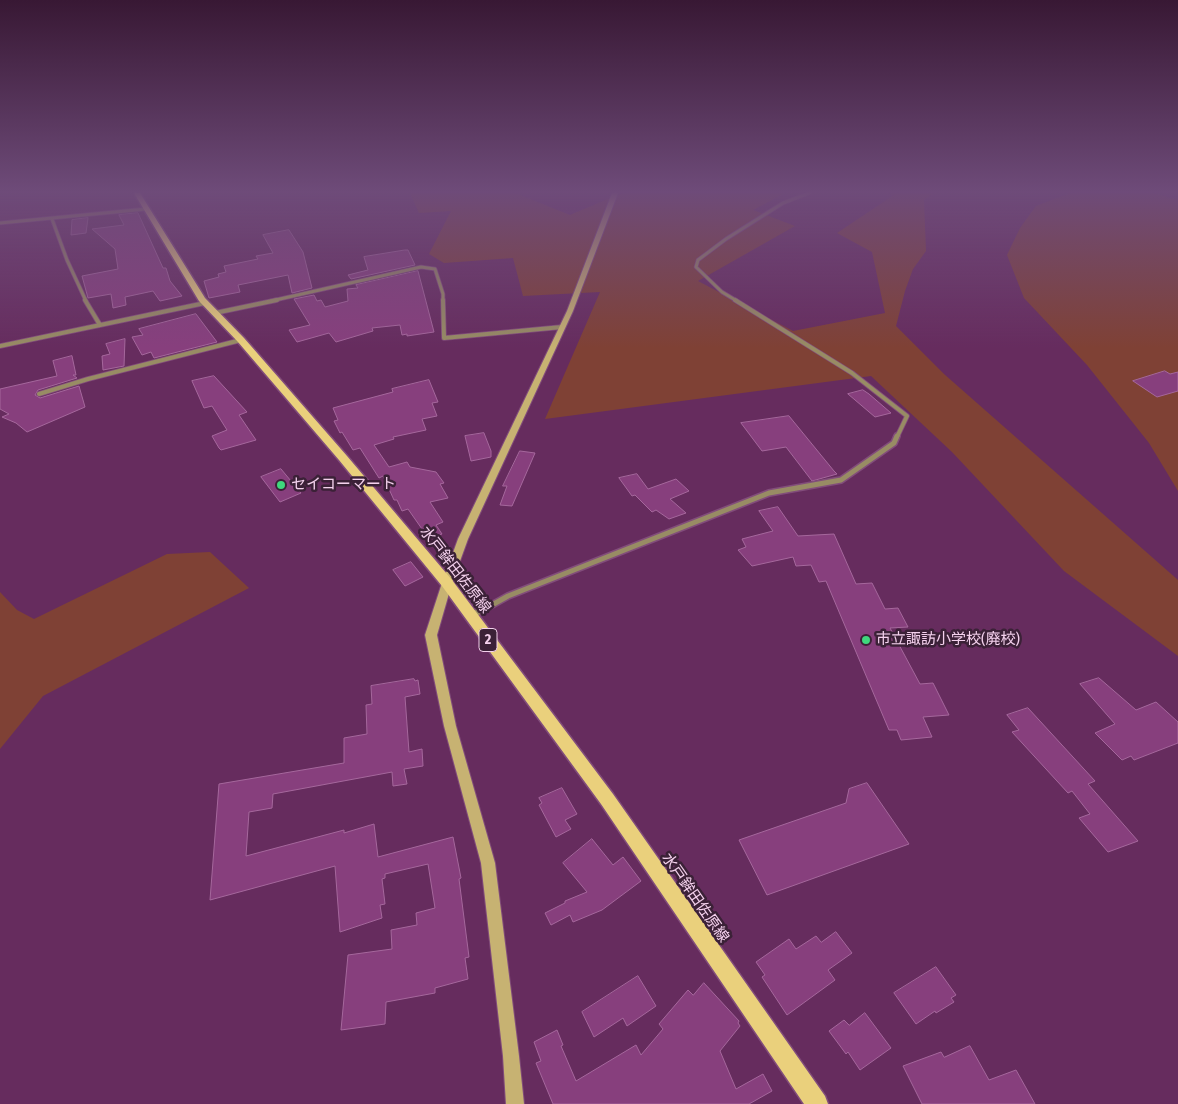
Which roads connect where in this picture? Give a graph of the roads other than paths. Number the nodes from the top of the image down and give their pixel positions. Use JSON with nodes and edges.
{"nodes":[{"id":1,"x":61,"y":245,"type":"edge"},
{"id":2,"x":169,"y":245,"type":"edge"},
{"id":3,"x":595,"y":245,"type":"edge"},
{"id":4,"x":719,"y":245,"type":"edge"},
{"id":5,"x":210,"y":308,"type":"junction"},
{"id":6,"x":100,"y":325,"type":"junction"},
{"id":7,"x":562,"y":327,"type":"junction"},
{"id":8,"x":241,"y":340,"type":"junction"},
{"id":9,"x":0,"y":346,"type":"edge"},
{"id":10,"x":39,"y":394,"type":"dead end"},
{"id":11,"x":447,"y":582,"type":"junction"},
{"id":12,"x":470,"y":616,"type":"junction"},
{"id":13,"x":515,"y":1104,"type":"edge"},
{"id":14,"x":817,"y":1104,"type":"edge"}],
"edges":[{"from":1,"to":6,"type":"street"},
{"from":2,"to":5,"type":"main road","name":"水戸鉾田佐原線","number":"2"},
{"from":3,"to":7,"type":"street"},
{"from":4,"to":12,"type":"street"},
{"from":5,"to":6,"type":"street"},
{"from":5,"to":7,"type":"street"},
{"from":5,"to":8,"type":"main road","name":"水戸鉾田佐原線","number":"2"},
{"from":6,"to":9,"type":"street"},
{"from":7,"to":11,"type":"street"},
{"from":8,"to":10,"type":"street"},
{"from":8,"to":11,"type":"main road","name":"水戸鉾田佐原線","number":"2"},
{"from":11,"to":12,"type":"main road","name":"水戸鉾田佐原線","number":"2"},
{"from":11,"to":13,"type":"street"},
{"from":12,"to":14,"type":"main road","name":"水戸鉾田佐原線","number":"2"}]}
